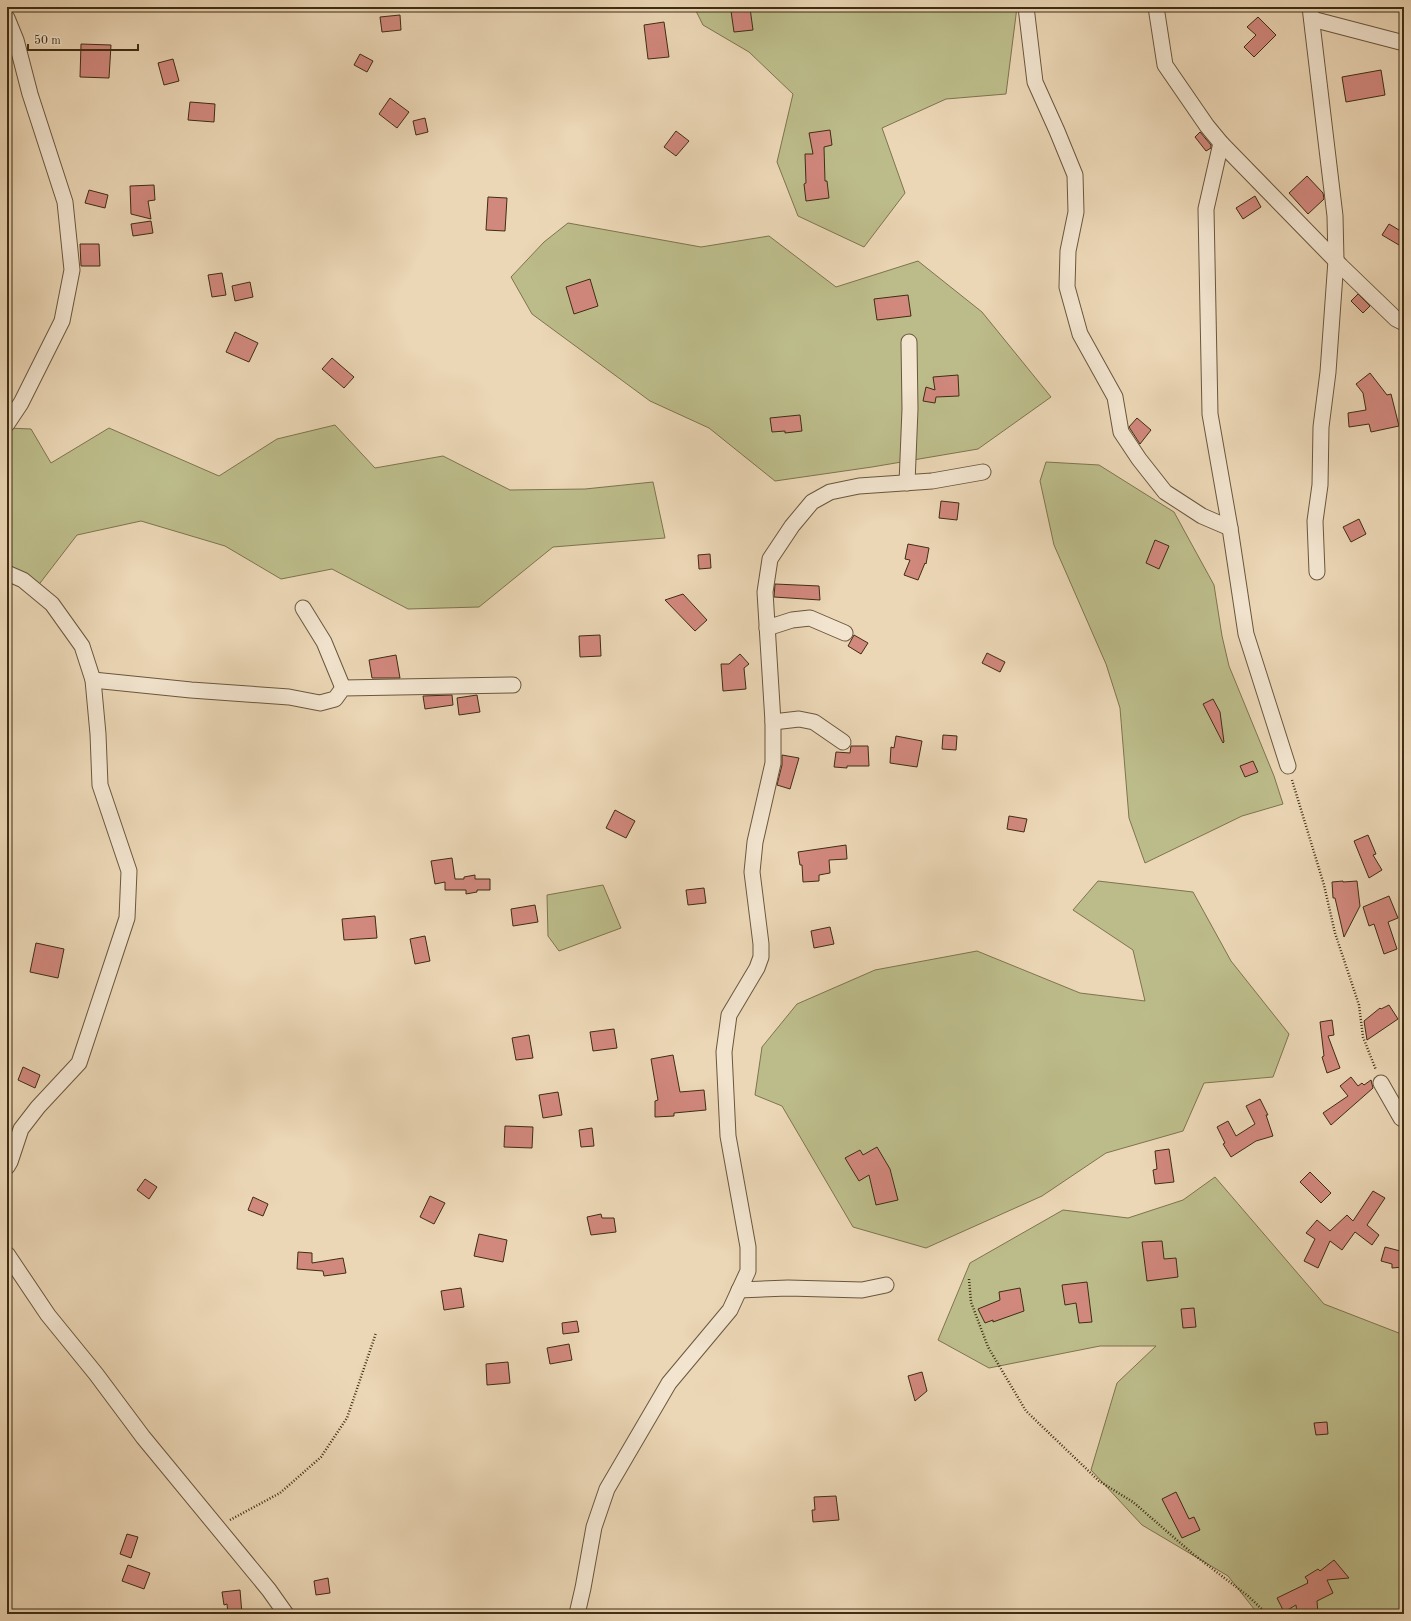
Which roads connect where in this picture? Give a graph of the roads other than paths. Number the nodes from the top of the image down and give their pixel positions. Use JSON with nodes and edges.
{"nodes":[{"id":1,"x":1026,"y":7,"type":"edge"},
{"id":2,"x":1156,"y":7,"type":"edge"},
{"id":3,"x":1311,"y":13,"type":"edge"},
{"id":4,"x":7,"y":18,"type":"edge"},
{"id":5,"x":1404,"y":43,"type":"edge"},
{"id":6,"x":1221,"y":143,"type":"junction"},
{"id":7,"x":1336,"y":260,"type":"junction"},
{"id":8,"x":1404,"y":323,"type":"edge"},
{"id":9,"x":909,"y":342,"type":"dead end"},
{"id":10,"x":7,"y":424,"type":"edge"},
{"id":11,"x":983,"y":472,"type":"dead end"},
{"id":12,"x":907,"y":483,"type":"junction"},
{"id":13,"x":1230,"y":528,"type":"junction"},
{"id":14,"x":1317,"y":572,"type":"dead end"},
{"id":15,"x":7,"y":573,"type":"edge"},
{"id":16,"x":303,"y":608,"type":"dead end"},
{"id":17,"x":767,"y":628,"type":"junction"},
{"id":18,"x":845,"y":633,"type":"dead end"},
{"id":19,"x":93,"y":680,"type":"junction"},
{"id":20,"x":513,"y":685,"type":"dead end"},
{"id":21,"x":343,"y":688,"type":"junction"},
{"id":22,"x":773,"y":722,"type":"junction"},
{"id":23,"x":843,"y":742,"type":"dead end"},
{"id":24,"x":1288,"y":766,"type":"road end"},
{"id":25,"x":1381,"y":1083,"type":"road end"},
{"id":26,"x":1404,"y":1120,"type":"edge"},
{"id":27,"x":7,"y":1167,"type":"edge"},
{"id":28,"x":7,"y":1254,"type":"edge"},
{"id":29,"x":886,"y":1285,"type":"dead end"},
{"id":30,"x":739,"y":1290,"type":"junction"},
{"id":31,"x":286,"y":1614,"type":"edge"},
{"id":32,"x":577,"y":1614,"type":"edge"}],
"edges":[{"from":1,"to":13,"type":"street"},
{"from":2,"to":6,"type":"street"},
{"from":3,"to":5,"type":"street"},
{"from":3,"to":7,"type":"street"},
{"from":4,"to":10,"type":"street"},
{"from":6,"to":7,"type":"street"},
{"from":6,"to":13,"type":"street"},
{"from":7,"to":8,"type":"street"},
{"from":7,"to":14,"type":"street"},
{"from":9,"to":12,"type":"street"},
{"from":11,"to":12,"type":"street"},
{"from":12,"to":17,"type":"street"},
{"from":13,"to":24,"type":"street"},
{"from":15,"to":19,"type":"street"},
{"from":16,"to":21,"type":"street"},
{"from":17,"to":18,"type":"street"},
{"from":17,"to":22,"type":"street"},
{"from":19,"to":21,"type":"street"},
{"from":19,"to":27,"type":"street"},
{"from":20,"to":21,"type":"street"},
{"from":22,"to":23,"type":"street"},
{"from":22,"to":30,"type":"street"},
{"from":25,"to":26,"type":"street"},
{"from":28,"to":31,"type":"street"},
{"from":29,"to":30,"type":"street"},
{"from":30,"to":32,"type":"street"}]}
